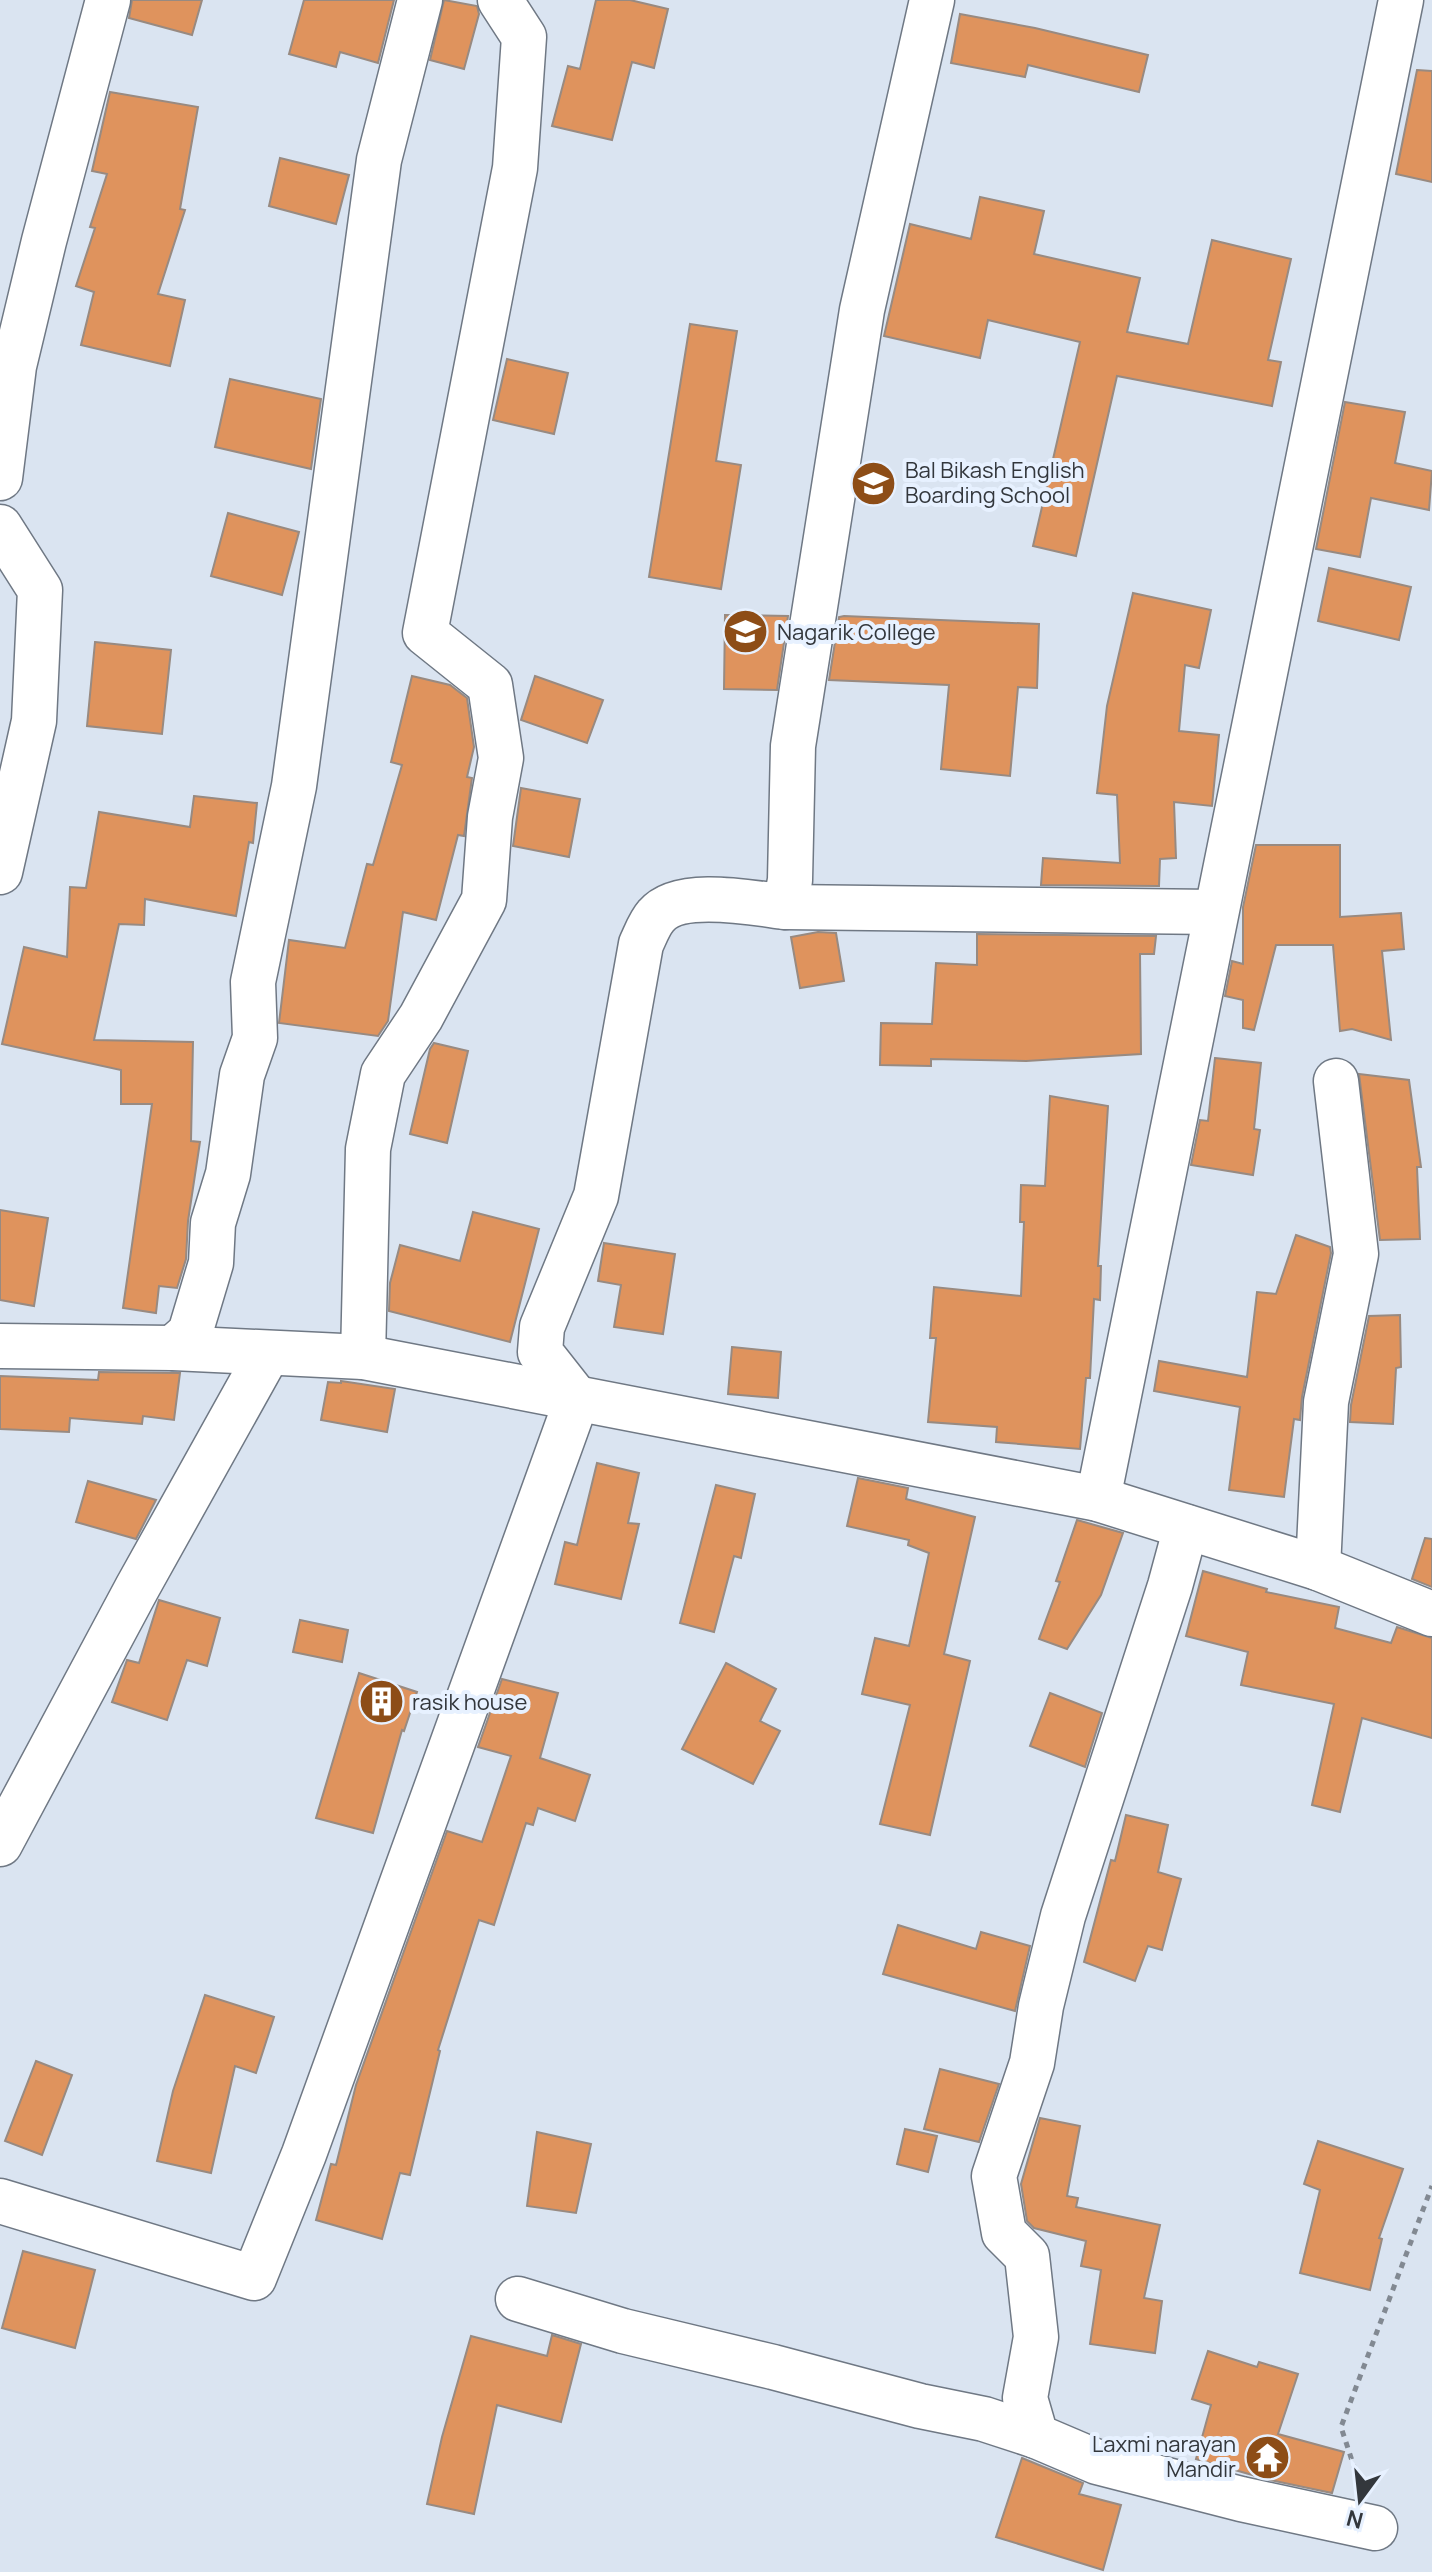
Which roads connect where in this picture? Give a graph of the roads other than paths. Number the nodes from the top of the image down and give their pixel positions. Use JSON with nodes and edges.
{"nodes":[{"id":1,"x":108,"y":0,"type":"edge"},
{"id":2,"x":420,"y":0,"type":"edge"},
{"id":3,"x":500,"y":0,"type":"edge"},
{"id":4,"x":932,"y":0,"type":"edge"},
{"id":5,"x":1401,"y":0,"type":"edge"},
{"id":6,"x":0,"y":478,"type":"edge"},
{"id":7,"x":0,"y":527,"type":"edge"},
{"id":8,"x":0,"y":872,"type":"edge"},
{"id":9,"x":785,"y":907,"type":"junction"},
{"id":10,"x":1216,"y":912,"type":"junction"},
{"id":11,"x":1336,"y":1081,"type":"dead end"},
{"id":12,"x":0,"y":1346,"type":"edge"},
{"id":13,"x":173,"y":1348,"type":"junction"},
{"id":14,"x":268,"y":1353,"type":"junction"},
{"id":15,"x":363,"y":1357,"type":"junction"},
{"id":16,"x":577,"y":1399,"type":"junction"},
{"id":17,"x":1098,"y":1499,"type":"junction"},
{"id":18,"x":1186,"y":1527,"type":"junction"},
{"id":19,"x":1318,"y":1568,"type":"junction"},
{"id":20,"x":1432,"y":1614,"type":"edge"},
{"id":21,"x":0,"y":1844,"type":"edge"},
{"id":22,"x":0,"y":2201,"type":"edge"},
{"id":23,"x":518,"y":2299,"type":"dead end"},
{"id":24,"x":1036,"y":2436,"type":"junction"},
{"id":25,"x":1375,"y":2528,"type":"road end"}],
"edges":[{"from":1,"to":6,"type":"street"},
{"from":2,"to":13,"type":"street"},
{"from":3,"to":15,"type":"street"},
{"from":4,"to":9,"type":"street"},
{"from":5,"to":10,"type":"street"},
{"from":7,"to":8,"type":"street"},
{"from":9,"to":10,"type":"street"},
{"from":9,"to":16,"type":"street"},
{"from":10,"to":17,"type":"street"},
{"from":11,"to":19,"type":"street"},
{"from":12,"to":13,"type":"street"},
{"from":13,"to":14,"type":"street"},
{"from":14,"to":15,"type":"street"},
{"from":14,"to":21,"type":"street"},
{"from":15,"to":16,"type":"street"},
{"from":16,"to":17,"type":"street"},
{"from":16,"to":22,"type":"street"},
{"from":17,"to":18,"type":"street"},
{"from":18,"to":19,"type":"street"},
{"from":18,"to":24,"type":"street"},
{"from":19,"to":20,"type":"street"},
{"from":23,"to":24,"type":"street"},
{"from":24,"to":25,"type":"street"}]}
